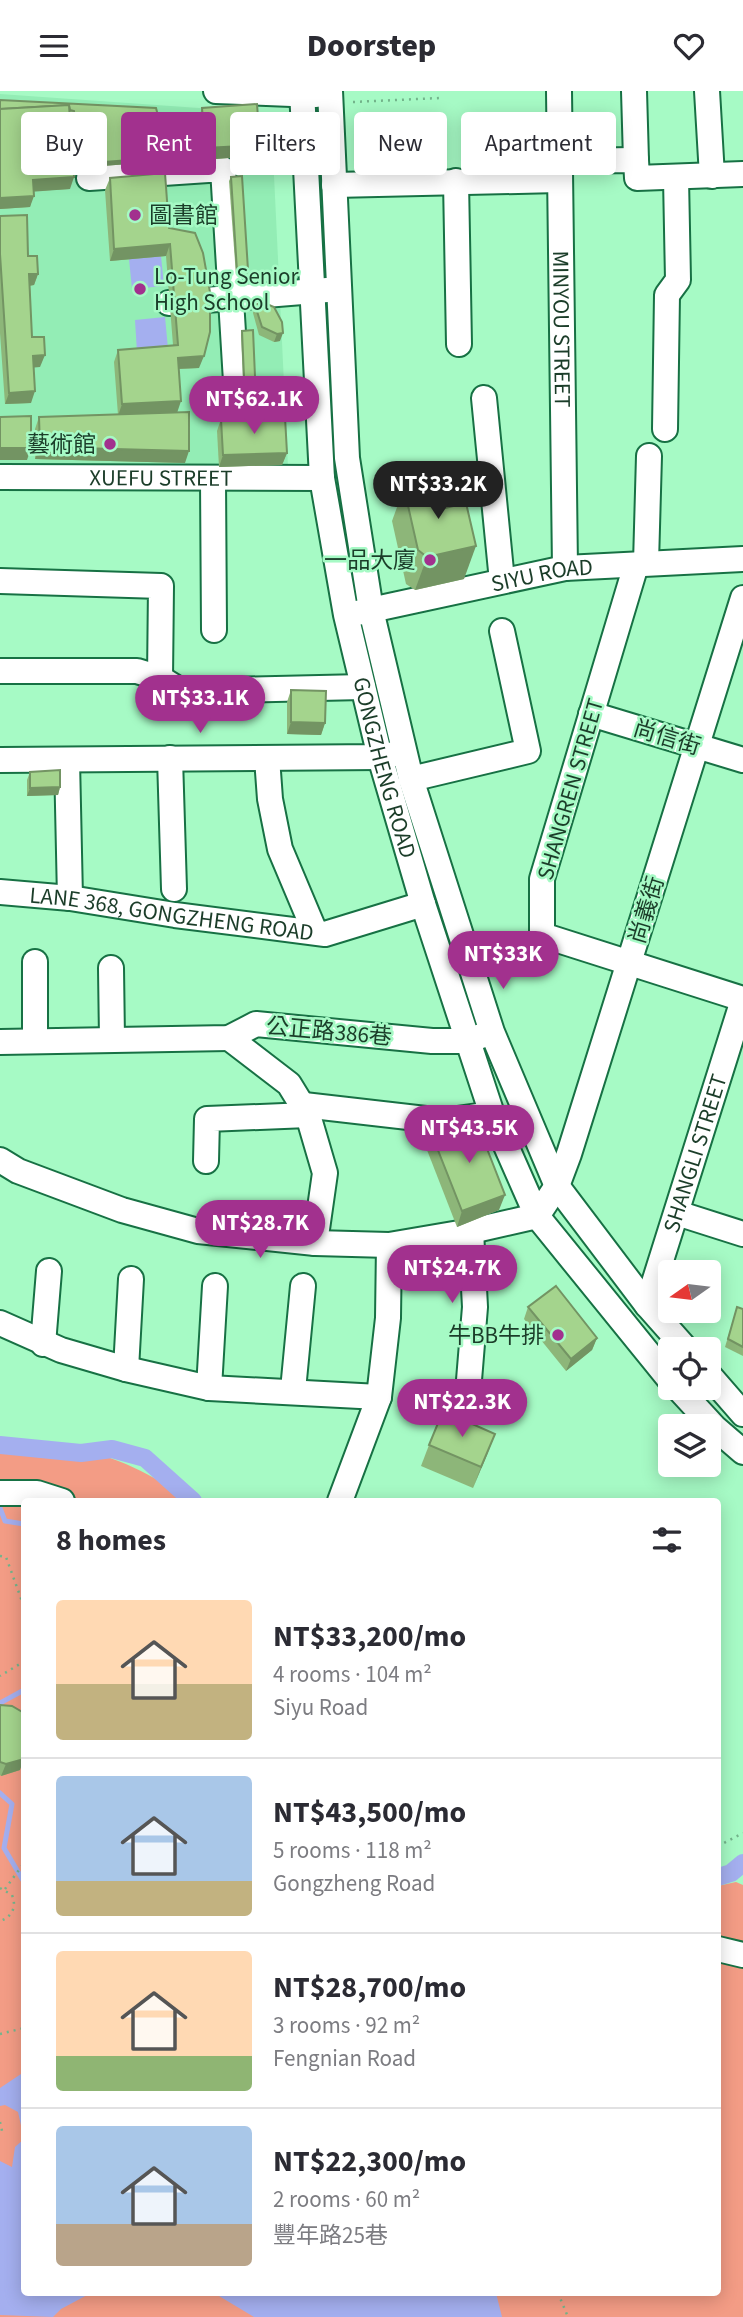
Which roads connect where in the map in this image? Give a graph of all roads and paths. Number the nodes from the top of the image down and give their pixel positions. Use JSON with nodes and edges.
{"nodes":[{"id":1,"x":216,"y":91,"type":"edge"},
{"id":2,"x":559,"y":91,"type":"edge"},
{"id":3,"x":634,"y":91,"type":"edge"},
{"id":4,"x":707,"y":91,"type":"edge"},
{"id":5,"x":302,"y":93,"type":"edge"},
{"id":6,"x":330,"y":93,"type":"edge"},
{"id":7,"x":440,"y":98,"type":"dead end"},
{"id":8,"x":559,"y":112,"type":"edge"},
{"id":9,"x":636,"y":160,"type":"junction"},
{"id":10,"x":616,"y":163,"type":"edge"},
{"id":11,"x":743,"y":174,"type":"edge"},
{"id":12,"x":518,"y":175,"type":"edge"},
{"id":13,"x":559,"y":175,"type":"edge"},
{"id":14,"x":712,"y":176,"type":"junction"},
{"id":15,"x":89,"y":178,"type":"dead end"},
{"id":16,"x":676,"y":178,"type":"junction"},
{"id":17,"x":456,"y":181,"type":"junction"},
{"id":18,"x":334,"y":185,"type":"junction"},
{"id":19,"x":338,"y":289,"type":"junction"},
{"id":20,"x":313,"y":292,"type":"junction"},
{"id":21,"x":231,"y":298,"type":"junction"},
{"id":22,"x":169,"y":303,"type":"dead end"},
{"id":23,"x":459,"y":344,"type":"dead end"},
{"id":24,"x":484,"y":398,"type":"dead end"},
{"id":25,"x":238,"y":414,"type":"dead end"},
{"id":26,"x":665,"y":429,"type":"dead end"},
{"id":27,"x":649,"y":456,"type":"dead end"},
{"id":28,"x":0,"y":477,"type":"edge"},
{"id":29,"x":322,"y":478,"type":"junction"},
{"id":30,"x":213,"y":480,"type":"junction"},
{"id":31,"x":743,"y":559,"type":"edge"},
{"id":32,"x":641,"y":564,"type":"junction"},
{"id":33,"x":565,"y":568,"type":"junction"},
{"id":34,"x":0,"y":580,"type":"edge"},
{"id":35,"x":502,"y":580,"type":"junction"},
{"id":36,"x":743,"y":598,"type":"edge"},
{"id":37,"x":371,"y":610,"type":"junction"},
{"id":38,"x":346,"y":615,"type":"junction"},
{"id":39,"x":214,"y":630,"type":"dead end"},
{"id":40,"x":502,"y":631,"type":"dead end"},
{"id":41,"x":0,"y":671,"type":"edge"},
{"id":42,"x":160,"y":678,"type":"junction"},
{"id":43,"x":363,"y":687,"type":"junction"},
{"id":44,"x":591,"y":714,"type":"junction"},
{"id":45,"x":697,"y":746,"type":"junction"},
{"id":46,"x":405,"y":752,"type":"junction"},
{"id":47,"x":380,"y":757,"type":"junction"},
{"id":48,"x":170,"y":758,"type":"junction"},
{"id":49,"x":267,"y":758,"type":"junction"},
{"id":50,"x":0,"y":760,"type":"edge"},
{"id":51,"x":67,"y":760,"type":"junction"},
{"id":52,"x":743,"y":760,"type":"edge"},
{"id":53,"x":411,"y":779,"type":"junction"},
{"id":54,"x":174,"y":889,"type":"dead end"},
{"id":55,"x":0,"y":891,"type":"edge"},
{"id":56,"x":70,"y":898,"type":"junction"},
{"id":57,"x":423,"y":904,"type":"junction"},
{"id":58,"x":315,"y":933,"type":"junction"},
{"id":59,"x":36,"y":962,"type":"dead end"},
{"id":60,"x":630,"y":964,"type":"junction"},
{"id":61,"x":111,"y":968,"type":"dead end"},
{"id":62,"x":743,"y":1000,"type":"edge"},
{"id":63,"x":492,"y":1032,"type":"junction"},
{"id":64,"x":229,"y":1038,"type":"junction"},
{"id":65,"x":35,"y":1039,"type":"junction"},
{"id":66,"x":112,"y":1039,"type":"junction"},
{"id":67,"x":467,"y":1041,"type":"junction"},
{"id":68,"x":0,"y":1042,"type":"edge"},
{"id":69,"x":306,"y":1110,"type":"junction"},
{"id":70,"x":492,"y":1114,"type":"junction"},
{"id":71,"x":0,"y":1160,"type":"edge"},
{"id":72,"x":206,"y":1161,"type":"dead end"},
{"id":73,"x":557,"y":1186,"type":"junction"},
{"id":74,"x":677,"y":1213,"type":"junction"},
{"id":75,"x":537,"y":1216,"type":"junction"},
{"id":76,"x":471,"y":1231,"type":"junction"},
{"id":77,"x":743,"y":1234,"type":"edge"},
{"id":78,"x":315,"y":1243,"type":"junction"},
{"id":79,"x":389,"y":1245,"type":"junction"},
{"id":80,"x":49,"y":1271,"type":"dead end"},
{"id":81,"x":131,"y":1279,"type":"dead end"},
{"id":82,"x":215,"y":1286,"type":"dead end"},
{"id":83,"x":303,"y":1286,"type":"dead end"},
{"id":84,"x":647,"y":1305,"type":"junction"},
{"id":85,"x":0,"y":1323,"type":"edge"},
{"id":86,"x":675,"y":1337,"type":"edge"},
{"id":87,"x":44,"y":1343,"type":"junction"},
{"id":88,"x":658,"y":1365,"type":"edge"},
{"id":89,"x":126,"y":1369,"type":"junction"},
{"id":90,"x":469,"y":1380,"type":"dead end"},
{"id":91,"x":721,"y":1387,"type":"edge"},
{"id":92,"x":209,"y":1388,"type":"junction"},
{"id":93,"x":293,"y":1391,"type":"junction"},
{"id":94,"x":379,"y":1397,"type":"junction"},
{"id":95,"x":689,"y":1400,"type":"edge"},
{"id":96,"x":742,"y":1408,"type":"edge"},
{"id":97,"x":743,"y":1452,"type":"edge"},
{"id":98,"x":3,"y":1493,"type":"edge"},
{"id":99,"x":53,"y":1498,"type":"edge"},
{"id":100,"x":341,"y":1498,"type":"edge"},
{"id":101,"x":0,"y":1556,"type":"edge"},
{"id":102,"x":21,"y":1598,"type":"edge"},
{"id":103,"x":21,"y":1663,"type":"edge"},
{"id":104,"x":0,"y":1676,"type":"edge"},
{"id":105,"x":743,"y":1833,"type":"edge"},
{"id":106,"x":721,"y":1844,"type":"edge"},
{"id":107,"x":21,"y":1867,"type":"edge"},
{"id":108,"x":2,"y":1888,"type":"edge"},
{"id":109,"x":0,"y":1921,"type":"edge"},
{"id":110,"x":721,"y":1950,"type":"edge"},
{"id":111,"x":743,"y":1955,"type":"edge"},
{"id":112,"x":21,"y":2029,"type":"edge"},
{"id":113,"x":0,"y":2034,"type":"edge"},
{"id":114,"x":0,"y":2122,"type":"edge"},
{"id":115,"x":2,"y":2131,"type":"dead end"},
{"id":116,"x":559,"y":2296,"type":"edge"},
{"id":117,"x":568,"y":2317,"type":"edge"}],
"edges":[{"from":1,"to":5,"type":"street"},
{"from":2,"to":8,"type":"street","name":"MINYOU STREET"},
{"from":3,"to":9,"type":"street"},
{"from":4,"to":14,"type":"street"},
{"from":5,"to":6,"type":"street"},
{"from":5,"to":20,"type":"street","name":"GONGZHENG ROAD"},
{"from":6,"to":7,"type":"path"},
{"from":6,"to":18,"type":"street","name":"GONGZHENG ROAD"},
{"from":9,"to":10,"type":"street"},
{"from":9,"to":16,"type":"street"},
{"from":11,"to":14,"type":"street"},
{"from":12,"to":17,"type":"street"},
{"from":13,"to":33,"type":"street","name":"MINYOU STREET"},
{"from":14,"to":16,"type":"street"},
{"from":15,"to":21,"type":"street"},
{"from":16,"to":26,"type":"street"},
{"from":17,"to":18,"type":"street"},
{"from":17,"to":23,"type":"street"},
{"from":18,"to":19,"type":"street","name":"GONGZHENG ROAD"},
{"from":19,"to":20,"type":"street"},
{"from":19,"to":37,"type":"street","name":"GONGZHENG ROAD"},
{"from":20,"to":21,"type":"street"},
{"from":20,"to":29,"type":"street","name":"GONGZHENG ROAD"},
{"from":21,"to":22,"type":"street"},
{"from":21,"to":25,"type":"street"},
{"from":24,"to":35,"type":"street"},
{"from":27,"to":32,"type":"street","name":"SHANGREN STREET"},
{"from":28,"to":30,"type":"street","name":"XUEFU STREET"},
{"from":29,"to":30,"type":"street","name":"XUEFU STREET"},
{"from":29,"to":38,"type":"street","name":"GONGZHENG ROAD"},
{"from":30,"to":39,"type":"street"},
{"from":31,"to":32,"type":"street","name":"SIYU ROAD"},
{"from":32,"to":33,"type":"street","name":"SIYU ROAD"},
{"from":32,"to":44,"type":"street","name":"SHANGREN STREET"},
{"from":33,"to":35,"type":"street","name":"SIYU ROAD"},
{"from":34,"to":42,"type":"street"},
{"from":35,"to":37,"type":"street","name":"SIYU ROAD"},
{"from":36,"to":45,"type":"street","name":"尚義街"},
{"from":37,"to":38,"type":"street","name":"SIYU ROAD"},
{"from":37,"to":46,"type":"street","name":"GONGZHENG ROAD"},
{"from":38,"to":43,"type":"street","name":"GONGZHENG ROAD"},
{"from":40,"to":53,"type":"street"},
{"from":41,"to":42,"type":"street"},
{"from":42,"to":43,"type":"street"},
{"from":43,"to":47,"type":"street","name":"GONGZHENG ROAD"},
{"from":44,"to":45,"type":"street","name":"尚信街"},
{"from":44,"to":60,"type":"street","name":"SHANGREN STREET"},
{"from":45,"to":52,"type":"street","name":"尚信街"},
{"from":45,"to":60,"type":"street","name":"尚義街"},
{"from":46,"to":47,"type":"street"},
{"from":46,"to":53,"type":"street","name":"GONGZHENG ROAD"},
{"from":47,"to":49,"type":"street"},
{"from":47,"to":57,"type":"street","name":"GONGZHENG ROAD"},
{"from":48,"to":49,"type":"street"},
{"from":48,"to":51,"type":"street"},
{"from":48,"to":54,"type":"street"},
{"from":49,"to":58,"type":"street"},
{"from":50,"to":51,"type":"street"},
{"from":51,"to":56,"type":"street"},
{"from":53,"to":63,"type":"street","name":"GONGZHENG ROAD"},
{"from":55,"to":56,"type":"street","name":"LANE 368, GONGZHENG ROAD"},
{"from":56,"to":58,"type":"street","name":"LANE 368, GONGZHENG ROAD"},
{"from":57,"to":58,"type":"street","name":"LANE 368, GONGZHENG ROAD"},
{"from":57,"to":67,"type":"street","name":"GONGZHENG ROAD"},
{"from":59,"to":65,"type":"street"},
{"from":60,"to":62,"type":"street","name":"SHANGREN STREET"},
{"from":60,"to":73,"type":"street","name":"尚義街"},
{"from":61,"to":66,"type":"street"},
{"from":62,"to":74,"type":"street","name":"SHANGLI STREET"},
{"from":63,"to":67,"type":"street","name":"公正路386巷"},
{"from":63,"to":73,"type":"street","name":"GONGZHENG ROAD"},
{"from":64,"to":66,"type":"street","name":"公正路386巷"},
{"from":64,"to":67,"type":"street","name":"公正路386巷"},
{"from":64,"to":69,"type":"street"},
{"from":65,"to":66,"type":"street","name":"公正路386巷"},
{"from":65,"to":68,"type":"street","name":"公正路386巷"},
{"from":67,"to":70,"type":"street","name":"GONGZHENG ROAD"},
{"from":69,"to":70,"type":"street"},
{"from":69,"to":72,"type":"street"},
{"from":69,"to":78,"type":"street"},
{"from":70,"to":75,"type":"street","name":"GONGZHENG ROAD"},
{"from":71,"to":78,"type":"street"},
{"from":73,"to":75,"type":"street","name":"尚義街"},
{"from":73,"to":84,"type":"street","name":"GONGZHENG ROAD"},
{"from":74,"to":77,"type":"street"},
{"from":74,"to":84,"type":"street","name":"SHANGLI STREET"},
{"from":75,"to":76,"type":"street"},
{"from":75,"to":88,"type":"street","name":"GONGZHENG ROAD"},
{"from":76,"to":79,"type":"street"},
{"from":76,"to":90,"type":"street"},
{"from":78,"to":79,"type":"street"},
{"from":79,"to":94,"type":"street"},
{"from":80,"to":87,"type":"street"},
{"from":81,"to":89,"type":"street"},
{"from":82,"to":92,"type":"street"},
{"from":83,"to":93,"type":"street"},
{"from":84,"to":86,"type":"street","name":"GONGZHENG ROAD"},
{"from":85,"to":87,"type":"street"},
{"from":87,"to":89,"type":"street"},
{"from":89,"to":92,"type":"street"},
{"from":91,"to":96,"type":"street"},
{"from":92,"to":93,"type":"street"},
{"from":93,"to":94,"type":"street"},
{"from":94,"to":100,"type":"street"},
{"from":95,"to":97,"type":"street"},
{"from":98,"to":99,"type":"street"},
{"from":101,"to":102,"type":"path"},
{"from":103,"to":104,"type":"path"},
{"from":105,"to":106,"type":"path"},
{"from":107,"to":108,"type":"path"},
{"from":108,"to":109,"type":"path"},
{"from":110,"to":111,"type":"street"},
{"from":112,"to":113,"type":"path"},
{"from":114,"to":115,"type":"path"},
{"from":116,"to":117,"type":"path"}]}
